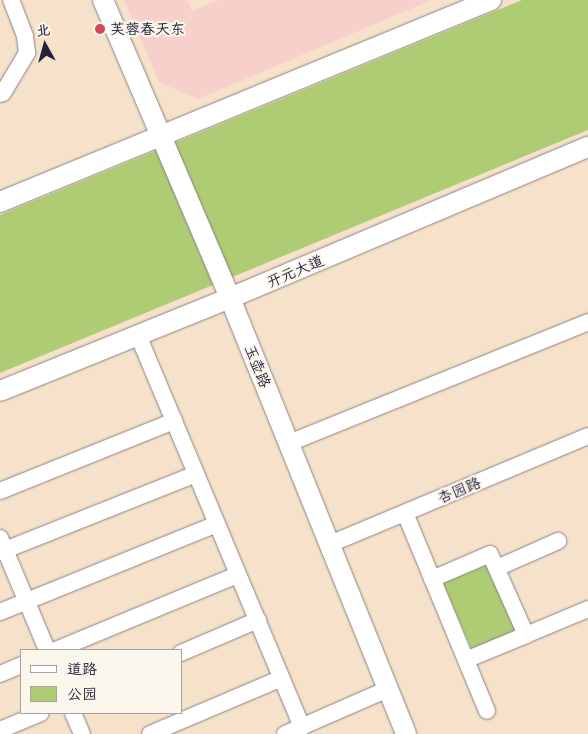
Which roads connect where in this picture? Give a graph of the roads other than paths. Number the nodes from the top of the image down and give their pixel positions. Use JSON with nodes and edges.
{"nodes":[{"id":1,"x":103,"y":0,"type":"edge"},
{"id":2,"x":491,"y":0,"type":"edge"},
{"id":3,"x":8,"y":8,"type":"edge"},
{"id":4,"x":0,"y":94,"type":"edge"},
{"id":5,"x":161,"y":136,"type":"junction"},
{"id":6,"x":588,"y":147,"type":"edge"},
{"id":7,"x":0,"y":202,"type":"edge"},
{"id":8,"x":230,"y":298,"type":"junction"},
{"id":9,"x":588,"y":322,"type":"edge"},
{"id":10,"x":138,"y":335,"type":"junction"},
{"id":11,"x":0,"y":391,"type":"edge"},
{"id":12,"x":174,"y":421,"type":"junction"},
{"id":13,"x":588,"y":436,"type":"edge"},
{"id":14,"x":289,"y":443,"type":"junction"},
{"id":15,"x":196,"y":474,"type":"junction"},
{"id":16,"x":0,"y":491,"type":"edge"},
{"id":17,"x":405,"y":513,"type":"junction"},
{"id":18,"x":217,"y":524,"type":"junction"},
{"id":19,"x":558,"y":541,"type":"dead end"},
{"id":20,"x":330,"y":544,"type":"junction"},
{"id":21,"x":2,"y":547,"type":"edge"},
{"id":22,"x":497,"y":568,"type":"junction"},
{"id":23,"x":238,"y":575,"type":"junction"},
{"id":24,"x":432,"y":579,"type":"junction"},
{"id":25,"x":26,"y":602,"type":"junction"},
{"id":26,"x":588,"y":609,"type":"edge"},
{"id":27,"x":0,"y":612,"type":"edge"},
{"id":28,"x":258,"y":620,"type":"junction"},
{"id":29,"x":526,"y":635,"type":"junction"},
{"id":30,"x":47,"y":649,"type":"edge"},
{"id":31,"x":58,"y":649,"type":"edge"},
{"id":32,"x":182,"y":653,"type":"edge"},
{"id":33,"x":466,"y":660,"type":"junction"},
{"id":34,"x":20,"y":665,"type":"edge"},
{"id":35,"x":0,"y":674,"type":"edge"},
{"id":36,"x":282,"y":678,"type":"junction"},
{"id":37,"x":388,"y":690,"type":"junction"},
{"id":38,"x":487,"y":711,"type":"dead end"},
{"id":39,"x":39,"y":714,"type":"edge"},
{"id":40,"x":73,"y":714,"type":"edge"},
{"id":41,"x":302,"y":727,"type":"junction"},
{"id":42,"x":0,"y":730,"type":"edge"},
{"id":43,"x":82,"y":734,"type":"edge"},
{"id":44,"x":150,"y":734,"type":"edge"},
{"id":45,"x":285,"y":734,"type":"edge"},
{"id":46,"x":406,"y":734,"type":"edge"}],
"edges":[{"from":1,"to":5,"type":"street","name":"玉壶路"},
{"from":2,"to":5,"type":"street"},
{"from":3,"to":4,"type":"street"},
{"from":5,"to":7,"type":"street"},
{"from":5,"to":8,"type":"street","name":"玉壶路"},
{"from":6,"to":8,"type":"street","name":"开元大道"},
{"from":8,"to":10,"type":"street","name":"开元大道"},
{"from":8,"to":14,"type":"street","name":"玉壶路"},
{"from":9,"to":14,"type":"street"},
{"from":10,"to":11,"type":"street","name":"开元大道"},
{"from":10,"to":12,"type":"street"},
{"from":12,"to":15,"type":"street"},
{"from":12,"to":16,"type":"street"},
{"from":13,"to":17,"type":"street","name":"杏园路"},
{"from":14,"to":20,"type":"street","name":"玉壶路"},
{"from":15,"to":18,"type":"street"},
{"from":15,"to":21,"type":"street"},
{"from":17,"to":20,"type":"street","name":"杏园路"},
{"from":17,"to":24,"type":"street"},
{"from":18,"to":23,"type":"street"},
{"from":18,"to":25,"type":"street"},
{"from":19,"to":22,"type":"street"},
{"from":20,"to":37,"type":"street","name":"玉壶路"},
{"from":21,"to":25,"type":"street"},
{"from":22,"to":24,"type":"street"},
{"from":22,"to":29,"type":"street"},
{"from":23,"to":28,"type":"street"},
{"from":23,"to":31,"type":"street"},
{"from":24,"to":33,"type":"street"},
{"from":25,"to":27,"type":"street"},
{"from":25,"to":30,"type":"street"},
{"from":26,"to":29,"type":"street"},
{"from":28,"to":32,"type":"street"},
{"from":28,"to":36,"type":"street"},
{"from":29,"to":33,"type":"street"},
{"from":33,"to":38,"type":"street"},
{"from":34,"to":35,"type":"street"},
{"from":36,"to":41,"type":"street"},
{"from":36,"to":44,"type":"street"},
{"from":37,"to":41,"type":"street"},
{"from":37,"to":46,"type":"street","name":"玉壶路"},
{"from":39,"to":42,"type":"street"},
{"from":40,"to":43,"type":"street"},
{"from":41,"to":45,"type":"street"}]}
